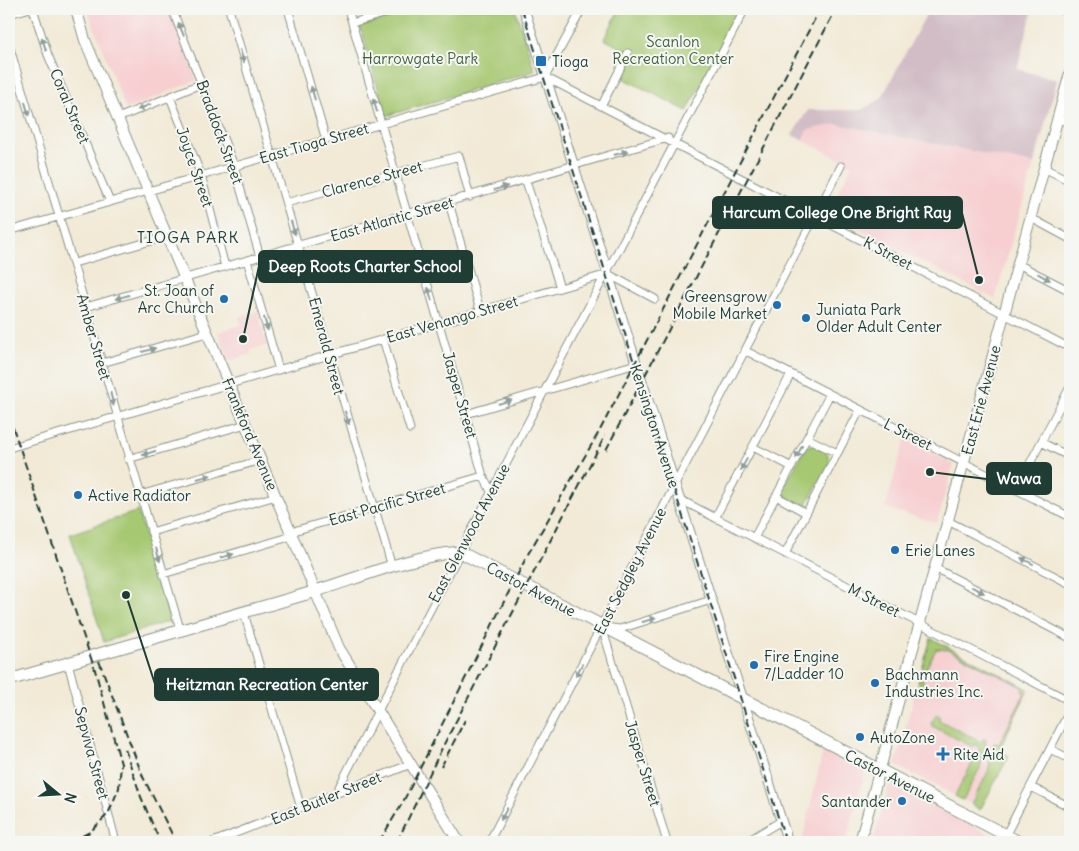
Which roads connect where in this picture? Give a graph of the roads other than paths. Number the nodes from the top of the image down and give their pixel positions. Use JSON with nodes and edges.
{"nodes":[{"id":1,"x":27,"y":9,"type":"edge"},
{"id":2,"x":33,"y":9,"type":"edge"},
{"id":3,"x":76,"y":9,"type":"edge"},
{"id":4,"x":172,"y":9,"type":"edge"},
{"id":5,"x":229,"y":9,"type":"edge"},
{"id":6,"x":288,"y":9,"type":"edge"},
{"id":7,"x":348,"y":9,"type":"edge"},
{"id":8,"x":400,"y":9,"type":"edge"},
{"id":9,"x":524,"y":9,"type":"edge"},
{"id":10,"x":582,"y":9,"type":"edge"},
{"id":11,"x":745,"y":9,"type":"edge"},
{"id":12,"x":1060,"y":9,"type":"edge"},
{"id":13,"x":9,"y":14,"type":"edge"},
{"id":14,"x":1070,"y":14,"type":"edge"},
{"id":15,"x":352,"y":23,"type":"junction"},
{"id":16,"x":9,"y":45,"type":"edge"},
{"id":17,"x":628,"y":53,"type":"dead end"},
{"id":18,"x":1070,"y":75,"type":"edge"},
{"id":19,"x":545,"y":77,"type":"junction"},
{"id":20,"x":203,"y":83,"type":"junction"},
{"id":21,"x":170,"y":96,"type":"junction"},
{"id":22,"x":602,"y":105,"type":"junction"},
{"id":23,"x":118,"y":118,"type":"junction"},
{"id":24,"x":1058,"y":118,"type":"junction"},
{"id":25,"x":381,"y":124,"type":"junction"},
{"id":26,"x":1070,"y":124,"type":"edge"},
{"id":27,"x":668,"y":138,"type":"junction"},
{"id":28,"x":326,"y":140,"type":"junction"},
{"id":29,"x":675,"y":142,"type":"junction"},
{"id":30,"x":271,"y":156,"type":"junction"},
{"id":31,"x":234,"y":166,"type":"junction"},
{"id":32,"x":841,"y":166,"type":"dead end"},
{"id":33,"x":574,"y":167,"type":"junction"},
{"id":34,"x":1044,"y":168,"type":"junction"},
{"id":35,"x":395,"y":173,"type":"junction"},
{"id":36,"x":201,"y":175,"type":"junction"},
{"id":37,"x":526,"y":181,"type":"junction"},
{"id":38,"x":1070,"y":181,"type":"edge"},
{"id":39,"x":148,"y":191,"type":"junction"},
{"id":40,"x":470,"y":197,"type":"junction"},
{"id":41,"x":110,"y":202,"type":"junction"},
{"id":42,"x":286,"y":203,"type":"junction"},
{"id":43,"x":449,"y":203,"type":"junction"},
{"id":44,"x":407,"y":215,"type":"junction"},
{"id":45,"x":816,"y":215,"type":"junction"},
{"id":46,"x":58,"y":217,"type":"junction"},
{"id":47,"x":1030,"y":218,"type":"junction"},
{"id":48,"x":9,"y":229,"type":"edge"},
{"id":49,"x":168,"y":236,"type":"junction"},
{"id":50,"x":1070,"y":239,"type":"edge"},
{"id":51,"x":298,"y":246,"type":"junction"},
{"id":52,"x":260,"y":257,"type":"junction"},
{"id":53,"x":247,"y":260,"type":"junction"},
{"id":54,"x":74,"y":263,"type":"junction"},
{"id":55,"x":1018,"y":264,"type":"junction"},
{"id":56,"x":224,"y":267,"type":"junction"},
{"id":57,"x":608,"y":274,"type":"junction"},
{"id":58,"x":185,"y":278,"type":"junction"},
{"id":59,"x":560,"y":288,"type":"junction"},
{"id":60,"x":1070,"y":291,"type":"edge"},
{"id":61,"x":655,"y":299,"type":"dead end"},
{"id":62,"x":86,"y":307,"type":"junction"},
{"id":63,"x":480,"y":310,"type":"junction"},
{"id":64,"x":1004,"y":314,"type":"junction"},
{"id":65,"x":439,"y":323,"type":"junction"},
{"id":66,"x":207,"y":333,"type":"junction"},
{"id":67,"x":383,"y":339,"type":"junction"},
{"id":68,"x":1070,"y":348,"type":"edge"},
{"id":69,"x":746,"y":352,"type":"junction"},
{"id":70,"x":328,"y":355,"type":"junction"},
{"id":71,"x":102,"y":363,"type":"junction"},
{"id":72,"x":636,"y":364,"type":"junction"},
{"id":73,"x":279,"y":370,"type":"junction"},
{"id":74,"x":791,"y":374,"type":"junction"},
{"id":75,"x":229,"y":384,"type":"junction"},
{"id":76,"x":1070,"y":387,"type":"edge"},
{"id":77,"x":544,"y":391,"type":"junction"},
{"id":78,"x":830,"y":394,"type":"junction"},
{"id":79,"x":1063,"y":401,"type":"junction"},
{"id":80,"x":1070,"y":405,"type":"edge"},
{"id":81,"x":860,"y":410,"type":"junction"},
{"id":82,"x":466,"y":414,"type":"junction"},
{"id":83,"x":116,"y":418,"type":"junction"},
{"id":84,"x":246,"y":424,"type":"junction"},
{"id":85,"x":410,"y":429,"type":"dead end"},
{"id":86,"x":807,"y":438,"type":"junction"},
{"id":87,"x":1042,"y":442,"type":"junction"},
{"id":88,"x":753,"y":447,"type":"junction"},
{"id":89,"x":9,"y":448,"type":"edge"},
{"id":90,"x":837,"y":453,"type":"junction"},
{"id":91,"x":1070,"y":457,"type":"edge"},
{"id":92,"x":128,"y":459,"type":"junction"},
{"id":93,"x":261,"y":460,"type":"junction"},
{"id":94,"x":964,"y":463,"type":"junction"},
{"id":95,"x":792,"y":467,"type":"junction"},
{"id":96,"x":483,"y":476,"type":"junction"},
{"id":97,"x":674,"y":485,"type":"junction"},
{"id":98,"x":1016,"y":490,"type":"junction"},
{"id":99,"x":490,"y":491,"type":"junction"},
{"id":100,"x":140,"y":495,"type":"junction"},
{"id":101,"x":276,"y":496,"type":"junction"},
{"id":102,"x":776,"y":496,"type":"junction"},
{"id":103,"x":678,"y":498,"type":"junction"},
{"id":104,"x":374,"y":508,"type":"junction"},
{"id":105,"x":806,"y":513,"type":"junction"},
{"id":106,"x":1070,"y":517,"type":"edge"},
{"id":107,"x":715,"y":518,"type":"junction"},
{"id":108,"x":948,"y":521,"type":"junction"},
{"id":109,"x":151,"y":532,"type":"junction"},
{"id":110,"x":291,"y":533,"type":"junction"},
{"id":111,"x":754,"y":538,"type":"junction"},
{"id":112,"x":460,"y":552,"type":"junction"},
{"id":113,"x":785,"y":554,"type":"junction"},
{"id":114,"x":392,"y":567,"type":"junction"},
{"id":115,"x":935,"y":568,"type":"junction"},
{"id":116,"x":163,"y":574,"type":"junction"},
{"id":117,"x":1070,"y":584,"type":"edge"},
{"id":118,"x":314,"y":592,"type":"junction"},
{"id":119,"x":712,"y":600,"type":"junction"},
{"id":120,"x":244,"y":613,"type":"junction"},
{"id":121,"x":920,"y":624,"type":"junction"},
{"id":122,"x":602,"y":627,"type":"junction"},
{"id":123,"x":180,"y":629,"type":"junction"},
{"id":124,"x":1070,"y":638,"type":"edge"},
{"id":125,"x":68,"y":663,"type":"junction"},
{"id":126,"x":9,"y":680,"type":"edge"},
{"id":127,"x":743,"y":700,"type":"junction"},
{"id":128,"x":1070,"y":701,"type":"edge"},
{"id":129,"x":378,"y":710,"type":"junction"},
{"id":130,"x":1070,"y":710,"type":"edge"},
{"id":131,"x":1050,"y":749,"type":"junction"},
{"id":132,"x":1070,"y":759,"type":"edge"},
{"id":133,"x":411,"y":764,"type":"junction"},
{"id":134,"x":880,"y":770,"type":"junction"},
{"id":135,"x":1031,"y":787,"type":"junction"},
{"id":136,"x":334,"y":795,"type":"junction"},
{"id":137,"x":1070,"y":807,"type":"edge"},
{"id":138,"x":301,"y":808,"type":"junction"},
{"id":139,"x":781,"y":821,"type":"junction"},
{"id":140,"x":1003,"y":839,"type":"edge"},
{"id":141,"x":116,"y":842,"type":"edge"},
{"id":142,"x":213,"y":842,"type":"edge"},
{"id":143,"x":459,"y":842,"type":"edge"},
{"id":144,"x":489,"y":842,"type":"edge"},
{"id":145,"x":667,"y":842,"type":"edge"},
{"id":146,"x":746,"y":842,"type":"edge"},
{"id":147,"x":788,"y":842,"type":"edge"},
{"id":148,"x":860,"y":842,"type":"edge"},
{"id":149,"x":1019,"y":842,"type":"edge"}],
"edges":[{"from":1,"to":13,"type":"street"},
{"from":41,"to":2,"type":"street","name":"Coral Street","one_way":true},
{"from":3,"to":23,"type":"main road","name":"Frankford Avenue"},
{"from":20,"to":4,"type":"street","name":"Braddock Street","one_way":true},
{"from":5,"to":30,"type":"street","name":"Emerald Street","one_way":true},
{"from":28,"to":6,"type":"street","one_way":true},
{"from":7,"to":15,"type":"street","name":"Jasper Street"},
{"from":8,"to":15,"type":"street"},
{"from":9,"to":19,"type":"street","name":"Kensington Avenue"},
{"from":10,"to":19,"type":"street"},
{"from":11,"to":29,"type":"street"},
{"from":12,"to":14,"type":"street"},
{"from":25,"to":15,"type":"street","name":"Jasper Street","one_way":true},
{"from":16,"to":46,"type":"street","name":"Amber Street","one_way":true},
{"from":17,"to":22,"type":"street"},
{"from":18,"to":24,"type":"main road","name":"East Erie Avenue"},
{"from":19,"to":22,"type":"street","name":"K Street"},
{"from":19,"to":25,"type":"street","name":"East Tioga Street"},
{"from":19,"to":33,"type":"street","name":"Kensington Avenue"},
{"from":20,"to":21,"type":"street"},
{"from":20,"to":31,"type":"street","name":"Braddock Street"},
{"from":21,"to":23,"type":"street","one_way":true},
{"from":21,"to":36,"type":"street","name":"Joyce Street"},
{"from":22,"to":27,"type":"street","name":"K Street"},
{"from":23,"to":39,"type":"main road","name":"Frankford Avenue"},
{"from":24,"to":26,"type":"street"},
{"from":24,"to":34,"type":"main road","name":"East Erie Avenue"},
{"from":25,"to":28,"type":"street","name":"East Tioga Street"},
{"from":25,"to":35,"type":"street","name":"Jasper Street"},
{"from":27,"to":29,"type":"street","name":"K Street"},
{"from":33,"to":27,"type":"street","name":"East Atlantic Street","one_way":true},
{"from":28,"to":30,"type":"street","name":"East Tioga Street"},
{"from":29,"to":45,"type":"street","name":"K Street"},
{"from":29,"to":57,"type":"street"},
{"from":30,"to":31,"type":"street","name":"East Tioga Street"},
{"from":30,"to":42,"type":"street","name":"Emerald Street"},
{"from":31,"to":36,"type":"street","name":"East Tioga Street"},
{"from":31,"to":52,"type":"street","name":"Braddock Street"},
{"from":32,"to":45,"type":"street","name":"East Sedgley Avenue"},
{"from":33,"to":37,"type":"street","name":"East Atlantic Street"},
{"from":33,"to":57,"type":"street","name":"Kensington Avenue"},
{"from":34,"to":38,"type":"street"},
{"from":34,"to":47,"type":"main road","name":"East Erie Avenue"},
{"from":35,"to":40,"type":"street","name":"Clarence Street"},
{"from":35,"to":42,"type":"street","name":"Clarence Street"},
{"from":35,"to":44,"type":"street","name":"Jasper Street"},
{"from":36,"to":39,"type":"street","name":"East Tioga Street"},
{"from":36,"to":56,"type":"street","name":"Joyce Street"},
{"from":40,"to":37,"type":"street","name":"East Atlantic Street","one_way":true},
{"from":37,"to":59,"type":"street"},
{"from":39,"to":41,"type":"street","name":"East Tioga Street"},
{"from":39,"to":49,"type":"main road","name":"Frankford Avenue"},
{"from":40,"to":43,"type":"street","name":"East Atlantic Street"},
{"from":41,"to":46,"type":"street","name":"East Tioga Street"},
{"from":42,"to":51,"type":"street","name":"Emerald Street","one_way":true},
{"from":43,"to":44,"type":"street","name":"East Atlantic Street"},
{"from":43,"to":63,"type":"street"},
{"from":44,"to":51,"type":"street","name":"East Atlantic Street"},
{"from":65,"to":44,"type":"street","name":"Jasper Street","one_way":true},
{"from":45,"to":64,"type":"street","name":"K Street"},
{"from":45,"to":69,"type":"street","name":"East Sedgley Avenue"},
{"from":46,"to":48,"type":"street","name":"East Tioga Street"},
{"from":46,"to":54,"type":"street","name":"Amber Street"},
{"from":47,"to":50,"type":"street"},
{"from":47,"to":55,"type":"main road","name":"East Erie Avenue"},
{"from":49,"to":54,"type":"street"},
{"from":49,"to":58,"type":"main road","name":"Frankford Avenue"},
{"from":51,"to":52,"type":"street","name":"East Atlantic Street"},
{"from":51,"to":70,"type":"street","name":"Emerald Street"},
{"from":52,"to":53,"type":"street","name":"East Atlantic Street"},
{"from":53,"to":56,"type":"street","name":"East Atlantic Street"},
{"from":53,"to":73,"type":"street","one_way":true},
{"from":54,"to":62,"type":"street","name":"Amber Street"},
{"from":55,"to":60,"type":"street","one_way":true},
{"from":55,"to":64,"type":"main road","name":"East Erie Avenue"},
{"from":56,"to":58,"type":"street","name":"East Atlantic Street"},
{"from":57,"to":59,"type":"street","name":"East Venango Street"},
{"from":57,"to":61,"type":"street"},
{"from":57,"to":72,"type":"street","name":"Kensington Avenue"},
{"from":57,"to":77,"type":"street","name":"East Glenwood Avenue"},
{"from":58,"to":62,"type":"street","name":"East Atlantic Street","one_way":true},
{"from":58,"to":66,"type":"main road","name":"Frankford Avenue"},
{"from":59,"to":63,"type":"street","name":"East Venango Street"},
{"from":62,"to":71,"type":"street","name":"Amber Street"},
{"from":63,"to":65,"type":"street","name":"East Venango Street"},
{"from":64,"to":68,"type":"street","name":"K Street"},
{"from":64,"to":94,"type":"main road","name":"East Erie Avenue"},
{"from":65,"to":67,"type":"street","name":"East Venango Street"},
{"from":65,"to":82,"type":"street","name":"Jasper Street"},
{"from":71,"to":66,"type":"street","one_way":true},
{"from":66,"to":75,"type":"main road","name":"Frankford Avenue"},
{"from":67,"to":70,"type":"street","name":"East Venango Street"},
{"from":67,"to":85,"type":"street"},
{"from":69,"to":74,"type":"street","name":"L Street"},
{"from":69,"to":97,"type":"street","name":"East Sedgley Avenue"},
{"from":70,"to":73,"type":"street","name":"East Venango Street"},
{"from":70,"to":104,"type":"street","name":"Emerald Street","one_way":true},
{"from":71,"to":83,"type":"street","name":"Amber Street","one_way":true},
{"from":72,"to":77,"type":"street"},
{"from":72,"to":97,"type":"street","name":"Kensington Avenue"},
{"from":73,"to":75,"type":"street","name":"East Venango Street"},
{"from":74,"to":78,"type":"street","name":"L Street"},
{"from":74,"to":88,"type":"street"},
{"from":75,"to":83,"type":"street","name":"East Venango Street"},
{"from":75,"to":84,"type":"main road","name":"Frankford Avenue"},
{"from":76,"to":79,"type":"street"},
{"from":82,"to":77,"type":"street","one_way":true},
{"from":77,"to":99,"type":"street","name":"East Glenwood Avenue"},
{"from":78,"to":81,"type":"street","name":"L Street"},
{"from":78,"to":86,"type":"street"},
{"from":79,"to":80,"type":"street"},
{"from":79,"to":87,"type":"street"},
{"from":81,"to":90,"type":"street"},
{"from":81,"to":94,"type":"street","name":"L Street"},
{"from":82,"to":96,"type":"street","name":"Jasper Street"},
{"from":83,"to":89,"type":"street","name":"East Venango Street"},
{"from":83,"to":92,"type":"street","name":"Amber Street"},
{"from":84,"to":92,"type":"street","one_way":true},
{"from":84,"to":93,"type":"main road","name":"Frankford Avenue"},
{"from":86,"to":90,"type":"street"},
{"from":86,"to":95,"type":"street","one_way":true},
{"from":87,"to":91,"type":"street"},
{"from":87,"to":98,"type":"street"},
{"from":88,"to":95,"type":"street"},
{"from":88,"to":107,"type":"street","one_way":true},
{"from":90,"to":105,"type":"street"},
{"from":92,"to":100,"type":"street","name":"Amber Street"},
{"from":100,"to":93,"type":"street","one_way":true},
{"from":93,"to":101,"type":"main road","name":"Frankford Avenue"},
{"from":94,"to":98,"type":"street","name":"L Street"},
{"from":94,"to":108,"type":"main road","name":"East Erie Avenue"},
{"from":95,"to":102,"type":"street"},
{"from":96,"to":99,"type":"street","name":"Jasper Street"},
{"from":96,"to":104,"type":"street","name":"East Pacific Street"},
{"from":97,"to":103,"type":"street","name":"Kensington Avenue"},
{"from":97,"to":122,"type":"street","name":"East Sedgley Avenue"},
{"from":98,"to":106,"type":"street","name":"L Street"},
{"from":99,"to":112,"type":"street","name":"East Glenwood Avenue"},
{"from":100,"to":109,"type":"street","name":"Amber Street"},
{"from":101,"to":109,"type":"street"},
{"from":101,"to":110,"type":"main road","name":"Frankford Avenue"},
{"from":102,"to":105,"type":"street"},
{"from":102,"to":111,"type":"street"},
{"from":103,"to":107,"type":"street","name":"M Street"},
{"from":103,"to":119,"type":"street","name":"Kensington Avenue"},
{"from":104,"to":110,"type":"street","name":"East Pacific Street"},
{"from":104,"to":114,"type":"street","name":"Emerald Street"},
{"from":105,"to":113,"type":"street"},
{"from":107,"to":111,"type":"street","name":"M Street"},
{"from":108,"to":115,"type":"main road","name":"East Erie Avenue"},
{"from":117,"to":108,"type":"street","one_way":true},
{"from":109,"to":116,"type":"street","name":"Amber Street","one_way":true},
{"from":116,"to":110,"type":"street","name":"East Pacific Street","one_way":true},
{"from":110,"to":118,"type":"main road","name":"Frankford Avenue"},
{"from":111,"to":113,"type":"street","name":"M Street"},
{"from":112,"to":114,"type":"main road"},
{"from":112,"to":122,"type":"main road","name":"Castor Avenue"},
{"from":112,"to":129,"type":"street","name":"East Glenwood Avenue"},
{"from":113,"to":121,"type":"street","name":"M Street"},
{"from":114,"to":118,"type":"main road"},
{"from":115,"to":121,"type":"main road","name":"East Erie Avenue"},
{"from":115,"to":124,"type":"street","one_way":true},
{"from":116,"to":123,"type":"street","name":"Amber Street"},
{"from":118,"to":120,"type":"main road"},
{"from":118,"to":129,"type":"main road","name":"Frankford Avenue"},
{"from":122,"to":119,"type":"street","one_way":true},
{"from":119,"to":127,"type":"street","name":"Kensington Avenue"},
{"from":120,"to":123,"type":"main road"},
{"from":120,"to":138,"type":"street"},
{"from":121,"to":128,"type":"street","name":"M Street"},
{"from":121,"to":134,"type":"main road","name":"East Erie Avenue"},
{"from":122,"to":127,"type":"main road","name":"Castor Avenue"},
{"from":122,"to":144,"type":"street","name":"East Sedgley Avenue","one_way":true},
{"from":122,"to":145,"type":"street","name":"Jasper Street"},
{"from":123,"to":125,"type":"main road"},
{"from":125,"to":126,"type":"main road"},
{"from":125,"to":141,"type":"street","name":"Sepviva Street"},
{"from":127,"to":134,"type":"main road","name":"Castor Avenue"},
{"from":127,"to":139,"type":"street","name":"Kensington Avenue"},
{"from":129,"to":133,"type":"main road","name":"Frankford Avenue"},
{"from":129,"to":136,"type":"street","name":"East Glenwood Avenue"},
{"from":130,"to":131,"type":"street"},
{"from":131,"to":132,"type":"street"},
{"from":131,"to":135,"type":"street"},
{"from":133,"to":136,"type":"street","name":"East Butler Street"},
{"from":133,"to":143,"type":"main road","name":"Frankford Avenue"},
{"from":134,"to":140,"type":"main road","name":"Castor Avenue"},
{"from":134,"to":148,"type":"main road","name":"East Erie Avenue"},
{"from":135,"to":137,"type":"street"},
{"from":135,"to":140,"type":"street"},
{"from":136,"to":138,"type":"street","name":"East Butler Street"},
{"from":138,"to":142,"type":"street","name":"East Butler Street"},
{"from":139,"to":146,"type":"street"},
{"from":139,"to":147,"type":"street","name":"Kensington Avenue"},
{"from":140,"to":149,"type":"main road","name":"Castor Avenue"}]}
